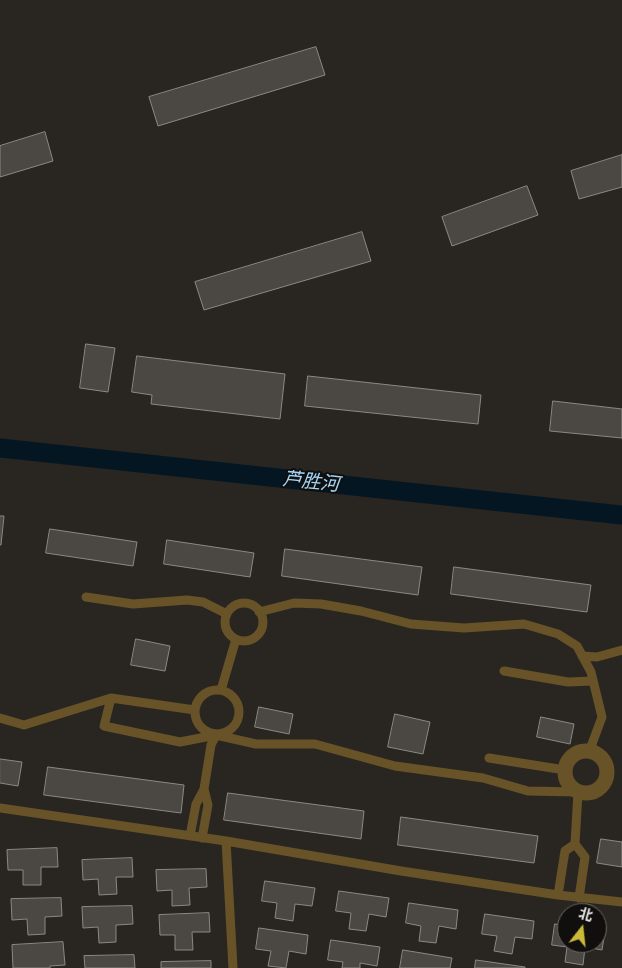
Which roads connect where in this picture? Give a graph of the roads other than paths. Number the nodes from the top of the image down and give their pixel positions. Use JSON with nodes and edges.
{"nodes":[{"id":1,"x":86,"y":596,"type":"dead end"},
{"id":2,"x":259,"y":612,"type":"junction"},
{"id":3,"x":227,"y":614,"type":"junction"},
{"id":4,"x":236,"y":639,"type":"junction"},
{"id":5,"x":622,"y":650,"type":"edge"},
{"id":6,"x":582,"y":656,"type":"junction"},
{"id":7,"x":504,"y":671,"type":"dead end"},
{"id":8,"x":593,"y":681,"type":"junction"},
{"id":9,"x":221,"y":690,"type":"junction"},
{"id":10,"x":111,"y":698,"type":"junction"},
{"id":11,"x":195,"y":710,"type":"junction"},
{"id":12,"x":0,"y":718,"type":"edge"},
{"id":13,"x":216,"y":735,"type":"junction"},
{"id":14,"x":590,"y":752,"type":"junction"},
{"id":15,"x":489,"y":758,"type":"dead end"},
{"id":16,"x":565,"y":770,"type":"junction"},
{"id":17,"x":204,"y":789,"type":"junction"},
{"id":18,"x":578,"y":792,"type":"junction"},
{"id":19,"x":0,"y":808,"type":"edge"},
{"id":20,"x":190,"y":836,"type":"junction"},
{"id":21,"x":202,"y":838,"type":"junction"},
{"id":22,"x":226,"y":841,"type":"junction"},
{"id":23,"x":575,"y":844,"type":"junction"},
{"id":24,"x":558,"y":895,"type":"junction"},
{"id":25,"x":579,"y":898,"type":"junction"},
{"id":26,"x":622,"y":902,"type":"edge"},
{"id":27,"x":233,"y":968,"type":"edge"}],
"edges":[{"from":1,"to":3,"type":"lane"},
{"from":2,"to":3,"type":"lane"},
{"from":2,"to":4,"type":"lane"},
{"from":2,"to":6,"type":"lane"},
{"from":3,"to":4,"type":"lane"},
{"from":4,"to":9,"type":"lane"},
{"from":5,"to":6,"type":"lane"},
{"from":6,"to":8,"type":"lane"},
{"from":7,"to":8,"type":"lane"},
{"from":8,"to":14,"type":"lane"},
{"from":9,"to":11,"type":"lane"},
{"from":9,"to":13,"type":"lane"},
{"from":10,"to":11,"type":"lane"},
{"from":10,"to":12,"type":"lane"},
{"from":10,"to":13,"type":"lane"},
{"from":11,"to":13,"type":"lane"},
{"from":13,"to":17,"type":"lane"},
{"from":13,"to":18,"type":"lane"},
{"from":14,"to":16,"type":"street"},
{"from":14,"to":18,"type":"street"},
{"from":15,"to":16,"type":"lane"},
{"from":16,"to":18,"type":"street"},
{"from":17,"to":20,"type":"lane"},
{"from":17,"to":21,"type":"lane"},
{"from":18,"to":23,"type":"lane"},
{"from":19,"to":20,"type":"lane"},
{"from":20,"to":21,"type":"lane"},
{"from":21,"to":22,"type":"lane"},
{"from":22,"to":24,"type":"lane"},
{"from":22,"to":27,"type":"lane"},
{"from":23,"to":24,"type":"lane"},
{"from":23,"to":25,"type":"lane"},
{"from":24,"to":25,"type":"lane"},
{"from":25,"to":26,"type":"lane"}]}
